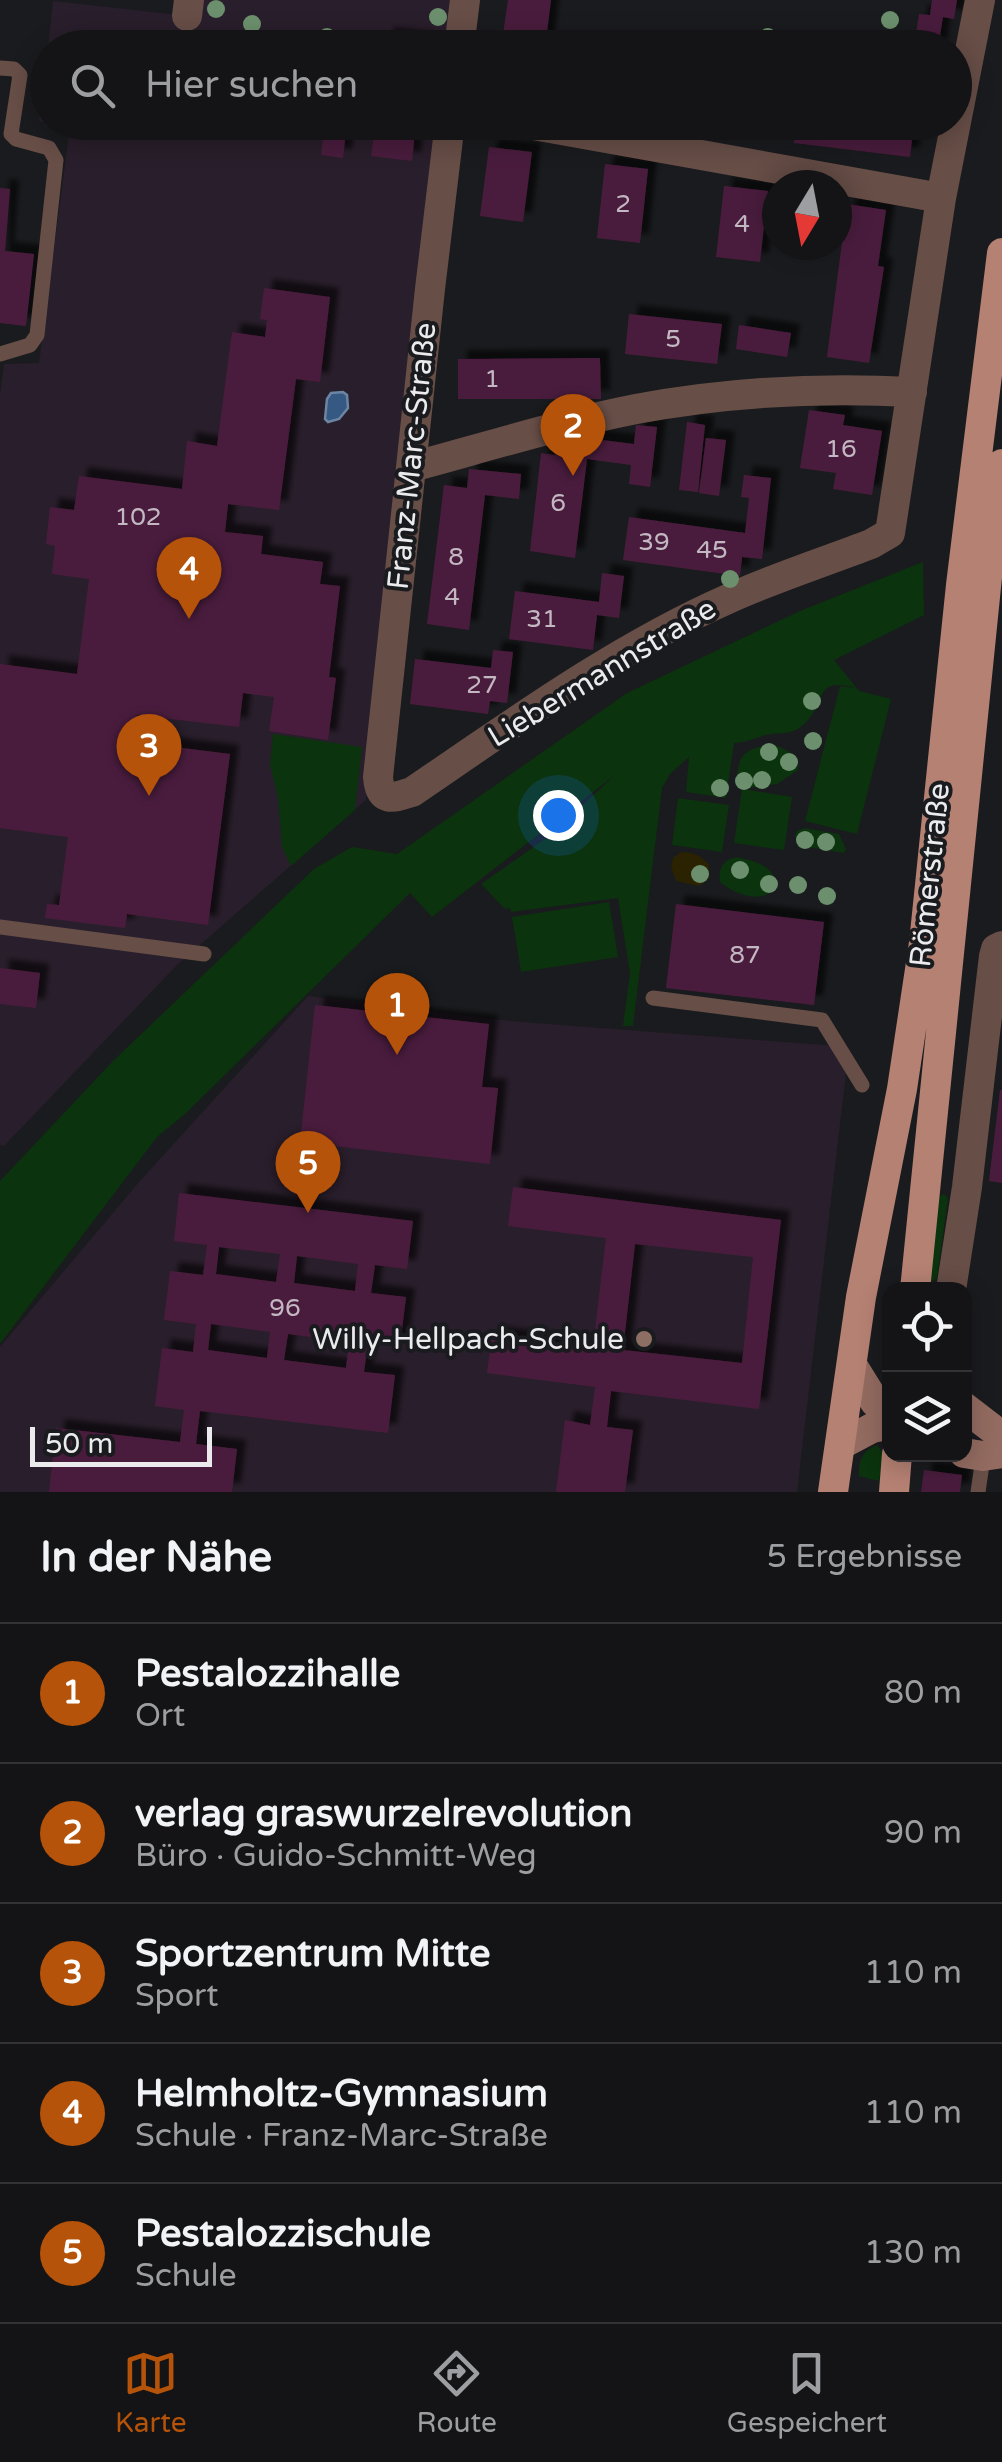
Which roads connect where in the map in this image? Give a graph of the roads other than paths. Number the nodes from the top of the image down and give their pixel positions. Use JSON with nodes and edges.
{"nodes":[{"id":1,"x":465,"y":0,"type":"edge"},
{"id":2,"x":980,"y":0,"type":"edge"},
{"id":3,"x":461,"y":30,"type":"edge"},
{"id":4,"x":972,"y":41,"type":"edge"},
{"id":5,"x":0,"y":68,"type":"edge"},
{"id":6,"x":448,"y":140,"type":"edge"},
{"id":7,"x":617,"y":140,"type":"edge"},
{"id":8,"x":952,"y":140,"type":"edge"},
{"id":9,"x":941,"y":198,"type":"junction"},
{"id":10,"x":1002,"y":254,"type":"edge"},
{"id":11,"x":0,"y":354,"type":"edge"},
{"id":12,"x":912,"y":392,"type":"junction"},
{"id":13,"x":1002,"y":464,"type":"edge"},
{"id":14,"x":412,"y":467,"type":"junction"},
{"id":15,"x":379,"y":789,"type":"joint"},
{"id":16,"x":0,"y":927,"type":"edge"},
{"id":17,"x":1002,"y":946,"type":"edge"},
{"id":18,"x":204,"y":954,"type":"dead end"},
{"id":19,"x":653,"y":998,"type":"dead end"},
{"id":20,"x":862,"y":1085,"type":"dead end"},
{"id":21,"x":947,"y":1178,"type":"junction"},
{"id":22,"x":917,"y":1282,"type":"edge"},
{"id":23,"x":951,"y":1282,"type":"edge"},
{"id":24,"x":852,"y":1364,"type":"junction"},
{"id":25,"x":882,"y":1407,"type":"edge"},
{"id":26,"x":972,"y":1420,"type":"edge"},
{"id":27,"x":882,"y":1426,"type":"edge"},
{"id":28,"x":986,"y":1442,"type":"edge"},
{"id":29,"x":840,"y":1444,"type":"junction"},
{"id":30,"x":896,"y":1462,"type":"edge"},
{"id":31,"x":834,"y":1492,"type":"edge"},
{"id":32,"x":894,"y":1492,"type":"edge"},
{"id":33,"x":978,"y":1492,"type":"edge"}],
"edges":[{"from":1,"to":3,"type":"street"},
{"from":2,"to":4,"type":"street"},
{"from":5,"to":11,"type":"lane"},
{"from":6,"to":14,"type":"street","name":"Franz-Marc-Straße"},
{"from":7,"to":9,"type":"street"},
{"from":8,"to":9,"type":"street"},
{"from":9,"to":12,"type":"street"},
{"from":10,"to":24,"type":"main road","name":"Römerstraße"},
{"from":12,"to":14,"type":"street"},
{"from":12,"to":15,"type":"street","name":"Liebermannstraße"},
{"from":13,"to":21,"type":"main road","name":"Römerstraße"},
{"from":14,"to":15,"type":"street","name":"Franz-Marc-Straße"},
{"from":16,"to":18,"type":"lane"},
{"from":17,"to":21,"type":"street"},
{"from":19,"to":20,"type":"lane"},
{"from":21,"to":22,"type":"main road","name":"Römerstraße"},
{"from":21,"to":23,"type":"street"},
{"from":24,"to":25,"type":"main road"},
{"from":24,"to":29,"type":"main road","name":"Römerstraße"},
{"from":26,"to":28,"type":"main road"},
{"from":27,"to":29,"type":"main road"},
{"from":28,"to":33,"type":"lane"},
{"from":29,"to":31,"type":"main road","name":"Römerstraße"},
{"from":30,"to":32,"type":"main road"}]}
